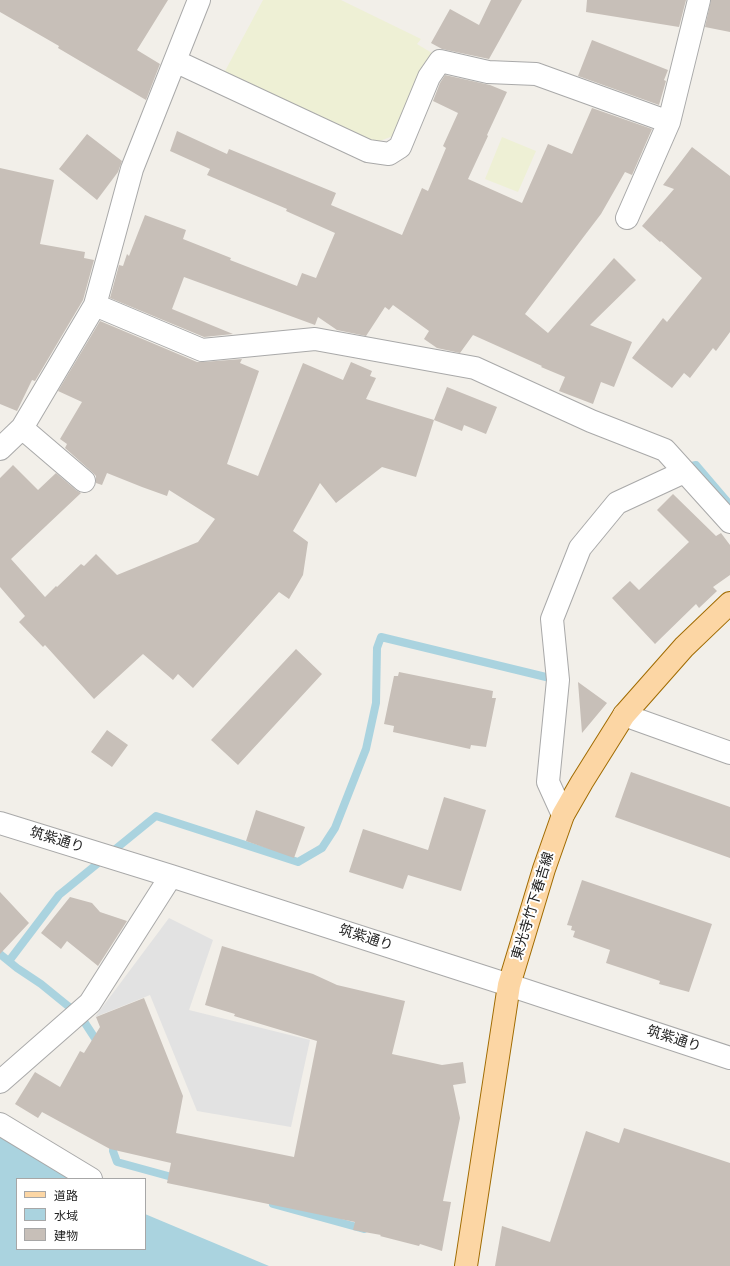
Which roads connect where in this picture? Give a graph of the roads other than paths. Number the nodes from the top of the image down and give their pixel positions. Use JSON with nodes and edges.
{"nodes":[{"id":1,"x":199,"y":0,"type":"edge"},
{"id":2,"x":699,"y":0,"type":"edge"},
{"id":3,"x":175,"y":61,"type":"junction"},
{"id":4,"x":669,"y":122,"type":"junction"},
{"id":5,"x":627,"y":218,"type":"dead end"},
{"id":6,"x":95,"y":305,"type":"junction"},
{"id":7,"x":22,"y":428,"type":"junction"},
{"id":8,"x":0,"y":449,"type":"edge"},
{"id":9,"x":684,"y":472,"type":"junction"},
{"id":10,"x":84,"y":481,"type":"dead end"},
{"id":11,"x":730,"y":522,"type":"edge"},
{"id":12,"x":730,"y":603,"type":"edge"},
{"id":13,"x":624,"y":715,"type":"junction"},
{"id":14,"x":730,"y":753,"type":"edge"},
{"id":15,"x":563,"y":815,"type":"junction"},
{"id":16,"x":0,"y":823,"type":"edge"},
{"id":17,"x":172,"y":876,"type":"junction"},
{"id":18,"x":509,"y":985,"type":"junction"},
{"id":19,"x":730,"y":1058,"type":"edge"},
{"id":20,"x":0,"y":1082,"type":"edge"},
{"id":21,"x":0,"y":1124,"type":"edge"},
{"id":22,"x":89,"y":1178,"type":"edge"},
{"id":23,"x":466,"y":1266,"type":"edge"}],
"edges":[{"from":1,"to":3,"type":"street"},
{"from":2,"to":4,"type":"street"},
{"from":3,"to":4,"type":"street"},
{"from":3,"to":6,"type":"street"},
{"from":4,"to":5,"type":"street"},
{"from":6,"to":7,"type":"street"},
{"from":6,"to":9,"type":"street"},
{"from":7,"to":8,"type":"street"},
{"from":7,"to":10,"type":"street"},
{"from":9,"to":11,"type":"street"},
{"from":9,"to":15,"type":"street"},
{"from":12,"to":13,"type":"main road","name":"東光寺竹下春吉線"},
{"from":13,"to":14,"type":"street"},
{"from":13,"to":15,"type":"main road","name":"東光寺竹下春吉線"},
{"from":15,"to":18,"type":"main road","name":"東光寺竹下春吉線"},
{"from":16,"to":17,"type":"street","name":"筑紫通り"},
{"from":17,"to":18,"type":"street","name":"筑紫通り"},
{"from":17,"to":20,"type":"street"},
{"from":18,"to":19,"type":"street","name":"筑紫通り"},
{"from":18,"to":23,"type":"main road","name":"東光寺竹下春吉線"},
{"from":21,"to":22,"type":"street"}]}
